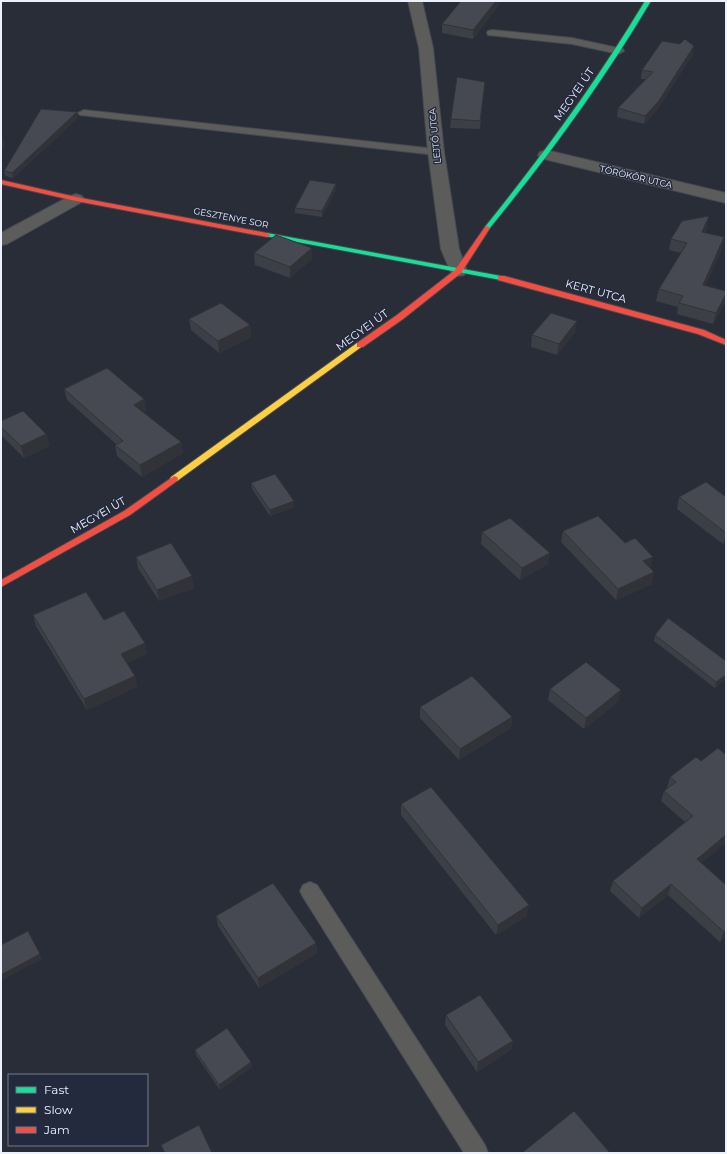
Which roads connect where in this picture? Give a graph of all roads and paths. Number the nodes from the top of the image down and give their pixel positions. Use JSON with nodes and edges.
{"nodes":[{"id":1,"x":415,"y":1,"type":"edge"},
{"id":2,"x":648,"y":1,"type":"edge"},
{"id":3,"x":492,"y":33,"type":"dead end"},
{"id":4,"x":619,"y":51,"type":"junction"},
{"id":5,"x":84,"y":112,"type":"dead end"},
{"id":6,"x":436,"y":152,"type":"junction"},
{"id":7,"x":546,"y":155,"type":"junction"},
{"id":8,"x":1,"y":182,"type":"edge"},
{"id":9,"x":726,"y":198,"type":"edge"},
{"id":10,"x":76,"y":199,"type":"junction"},
{"id":11,"x":1,"y":240,"type":"edge"},
{"id":12,"x":458,"y":270,"type":"junction"},
{"id":13,"x":726,"y":344,"type":"edge"},
{"id":14,"x":1,"y":584,"type":"edge"},
{"id":15,"x":310,"y":891,"type":"dead end"},
{"id":16,"x":476,"y":1153,"type":"edge"}],
"edges":[{"from":1,"to":6,"type":"street","name":"LEJTŐ UTCA"},
{"from":2,"to":4,"type":"street","name":"MEGYEI ÚT"},
{"from":3,"to":4,"type":"lane"},
{"from":4,"to":7,"type":"street","name":"MEGYEI ÚT"},
{"from":5,"to":6,"type":"lane"},
{"from":6,"to":12,"type":"street","name":"LEJTŐ UTCA"},
{"from":7,"to":9,"type":"street","name":"TÖRÖKŐR UTCA"},
{"from":7,"to":12,"type":"street","name":"MEGYEI ÚT"},
{"from":8,"to":10,"type":"street","name":"GESZTENYE SOR"},
{"from":10,"to":11,"type":"street"},
{"from":10,"to":12,"type":"street","name":"GESZTENYE SOR"},
{"from":12,"to":13,"type":"street","name":"KERT UTCA"},
{"from":12,"to":14,"type":"street","name":"MEGYEI ÚT"},
{"from":15,"to":16,"type":"lane"}]}
